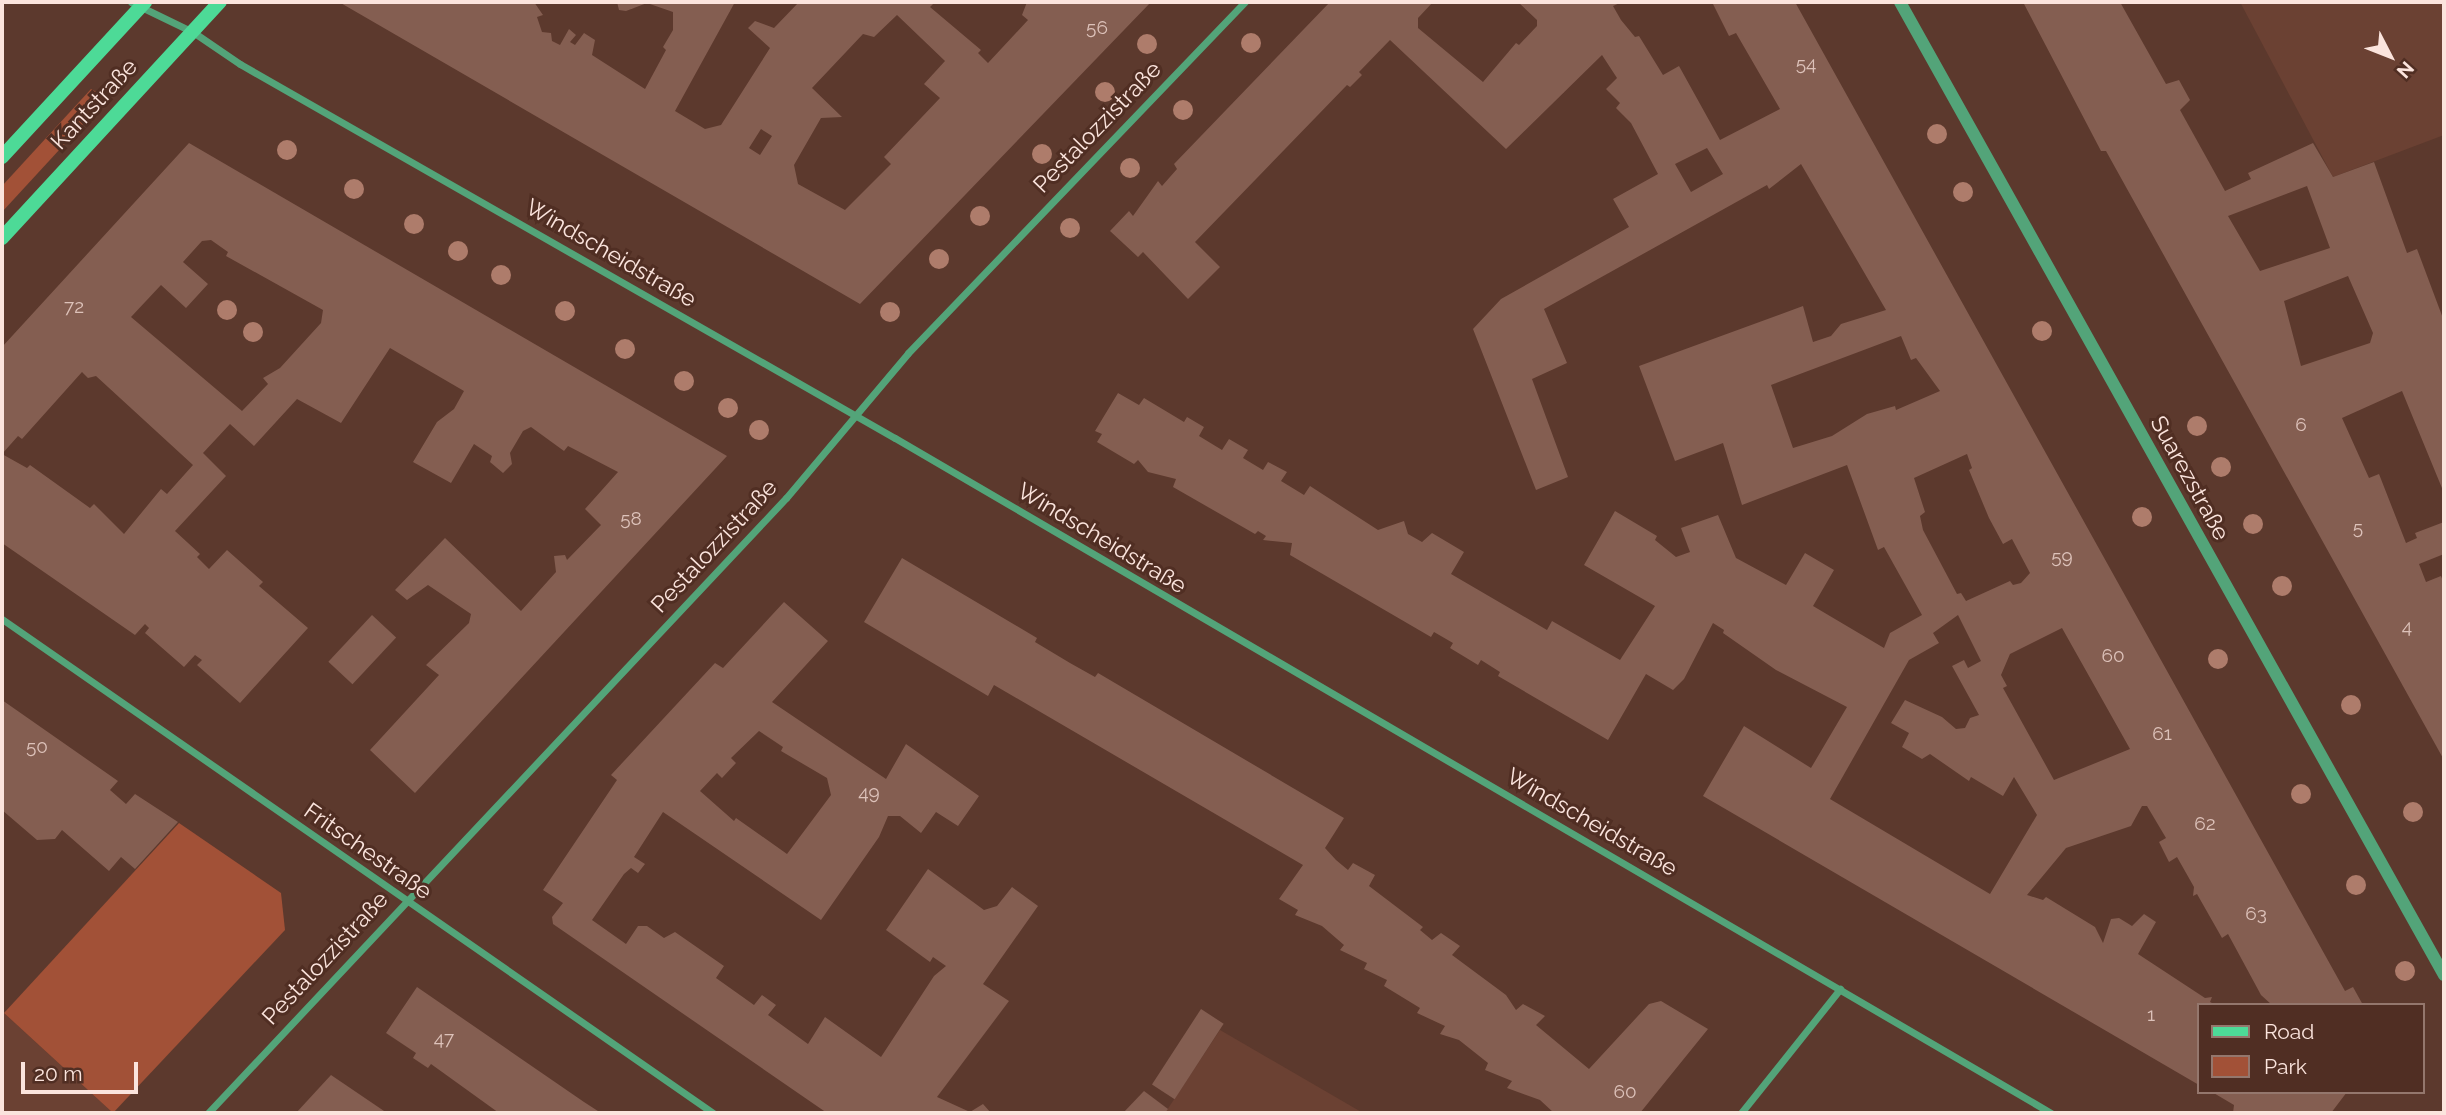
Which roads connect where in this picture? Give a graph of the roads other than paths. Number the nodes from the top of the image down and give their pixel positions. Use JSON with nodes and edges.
{"nodes":[{"id":1,"x":220,"y":2,"type":"edge"},
{"id":2,"x":1245,"y":2,"type":"edge"},
{"id":3,"x":1900,"y":2,"type":"edge"},
{"id":4,"x":138,"y":3,"type":"edge"},
{"id":5,"x":193,"y":32,"type":"junction"},
{"id":6,"x":2,"y":158,"type":"edge"},
{"id":7,"x":2,"y":238,"type":"edge"},
{"id":8,"x":855,"y":415,"type":"junction"},
{"id":9,"x":2,"y":619,"type":"edge"},
{"id":10,"x":405,"y":900,"type":"junction"},
{"id":11,"x":2444,"y":975,"type":"edge"},
{"id":12,"x":1840,"y":989,"type":"junction"},
{"id":13,"x":208,"y":1113,"type":"edge"},
{"id":14,"x":713,"y":1113,"type":"edge"},
{"id":15,"x":1741,"y":1113,"type":"edge"},
{"id":16,"x":2051,"y":1113,"type":"edge"}],
"edges":[{"from":1,"to":5,"type":"main road","name":"Kantstraße"},
{"from":2,"to":8,"type":"street","name":"Pestalozzistraße"},
{"from":3,"to":11,"type":"street","name":"Suarezstraße"},
{"from":4,"to":5,"type":"street","name":"Windscheidstraße"},
{"from":4,"to":6,"type":"main road","name":"Kantstraße"},
{"from":5,"to":7,"type":"main road","name":"Kantstraße"},
{"from":5,"to":8,"type":"street","name":"Windscheidstraße"},
{"from":8,"to":10,"type":"street","name":"Pestalozzistraße"},
{"from":8,"to":12,"type":"street","name":"Windscheidstraße"},
{"from":9,"to":10,"type":"street","name":"Fritschestraße"},
{"from":10,"to":13,"type":"street","name":"Pestalozzistraße"},
{"from":10,"to":14,"type":"street","name":"Fritschestraße"},
{"from":12,"to":15,"type":"street"},
{"from":12,"to":16,"type":"street","name":"Windscheidstraße"}]}
